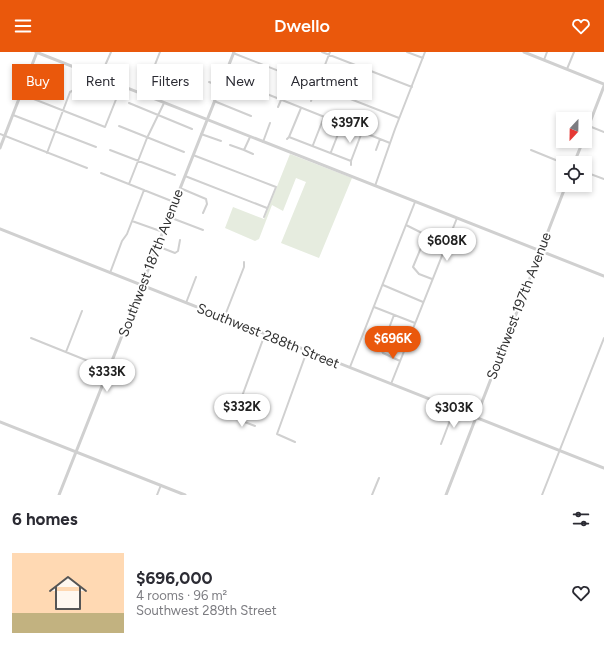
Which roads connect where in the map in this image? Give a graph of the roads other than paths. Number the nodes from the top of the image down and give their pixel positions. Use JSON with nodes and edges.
{"nodes":[{"id":1,"x":36,"y":52,"type":"edge"},
{"id":2,"x":111,"y":52,"type":"edge"},
{"id":3,"x":160,"y":52,"type":"edge"},
{"id":4,"x":234,"y":52,"type":"edge"},
{"id":5,"x":322,"y":52,"type":"edge"},
{"id":6,"x":409,"y":52,"type":"edge"},
{"id":7,"x":425,"y":52,"type":"edge"},
{"id":8,"x":524,"y":52,"type":"edge"},
{"id":9,"x":547,"y":52,"type":"edge"},
{"id":10,"x":574,"y":52,"type":"edge"},
{"id":11,"x":329,"y":53,"type":"edge"},
{"id":12,"x":423,"y":58,"type":"junction"},
{"id":13,"x":544,"y":60,"type":"junction"},
{"id":14,"x":32,"y":64,"type":"edge"},
{"id":15,"x":106,"y":64,"type":"edge"},
{"id":16,"x":155,"y":64,"type":"edge"},
{"id":17,"x":229,"y":64,"type":"edge"},
{"id":18,"x":325,"y":64,"type":"edge"},
{"id":19,"x":72,"y":67,"type":"edge"},
{"id":20,"x":567,"y":69,"type":"junction"},
{"id":21,"x":277,"y":70,"type":"edge"},
{"id":22,"x":604,"y":85,"type":"edge"},
{"id":23,"x":412,"y":87,"type":"junction"},
{"id":24,"x":72,"y":91,"type":"edge"},
{"id":25,"x":19,"y":100,"type":"edge"},
{"id":26,"x":36,"y":100,"type":"edge"},
{"id":27,"x":115,"y":100,"type":"edge"},
{"id":28,"x":156,"y":100,"type":"edge"},
{"id":29,"x":281,"y":100,"type":"joint"},
{"id":30,"x":353,"y":100,"type":"edge"},
{"id":31,"x":214,"y":101,"type":"joint"},
{"id":32,"x":129,"y":103,"type":"dead end"},
{"id":33,"x":164,"y":103,"type":"junction"},
{"id":34,"x":278,"y":108,"type":"dead end"},
{"id":35,"x":301,"y":108,"type":"junction"},
{"id":36,"x":63,"y":111,"type":"junction"},
{"id":37,"x":13,"y":115,"type":"junction"},
{"id":38,"x":159,"y":115,"type":"junction"},
{"id":39,"x":251,"y":116,"type":"dead end"},
{"id":40,"x":324,"y":117,"type":"junction"},
{"id":41,"x":399,"y":118,"type":"junction"},
{"id":42,"x":592,"y":118,"type":"edge"},
{"id":43,"x":207,"y":120,"type":"junction"},
{"id":44,"x":270,"y":123,"type":"dead end"},
{"id":45,"x":342,"y":124,"type":"junction"},
{"id":46,"x":119,"y":126,"type":"dead end"},
{"id":47,"x":592,"y":127,"type":"edge"},
{"id":48,"x":192,"y":129,"type":"dead end"},
{"id":49,"x":55,"y":132,"type":"junction"},
{"id":50,"x":362,"y":132,"type":"junction"},
{"id":51,"x":604,"y":132,"type":"edge"},
{"id":52,"x":0,"y":134,"type":"edge"},
{"id":53,"x":201,"y":134,"type":"junction"},
{"id":54,"x":5,"y":136,"type":"junction"},
{"id":55,"x":250,"y":137,"type":"junction"},
{"id":56,"x":289,"y":137,"type":"junction"},
{"id":57,"x":148,"y":138,"type":"junction"},
{"id":58,"x":380,"y":139,"type":"junction"},
{"id":59,"x":287,"y":140,"type":"dead end"},
{"id":60,"x":221,"y":142,"type":"dead end"},
{"id":61,"x":263,"y":142,"type":"junction"},
{"id":62,"x":390,"y":143,"type":"junction"},
{"id":63,"x":230,"y":145,"type":"dead end"},
{"id":64,"x":313,"y":146,"type":"junction"},
{"id":65,"x":96,"y":147,"type":"dead end"},
{"id":66,"x":0,"y":148,"type":"edge"},
{"id":67,"x":110,"y":150,"type":"dead end"},
{"id":68,"x":244,"y":150,"type":"junction"},
{"id":69,"x":376,"y":150,"type":"dead end"},
{"id":70,"x":531,"y":150,"type":"dead end"},
{"id":71,"x":184,"y":152,"type":"dead end"},
{"id":72,"x":47,"y":153,"type":"junction"},
{"id":73,"x":330,"y":153,"type":"junction"},
{"id":74,"x":253,"y":154,"type":"dead end"},
{"id":75,"x":193,"y":155,"type":"junction"},
{"id":76,"x":556,"y":160,"type":"edge"},
{"id":77,"x":351,"y":161,"type":"junction"},
{"id":78,"x":138,"y":162,"type":"junction"},
{"id":79,"x":350,"y":165,"type":"dead end"},
{"id":80,"x":87,"y":168,"type":"dead end"},
{"id":81,"x":101,"y":173,"type":"dead end"},
{"id":82,"x":176,"y":175,"type":"dead end"},
{"id":83,"x":592,"y":175,"type":"edge"},
{"id":84,"x":185,"y":176,"type":"junction"},
{"id":85,"x":604,"y":180,"type":"edge"},
{"id":86,"x":129,"y":184,"type":"junction"},
{"id":87,"x":375,"y":186,"type":"junction"},
{"id":88,"x":180,"y":188,"type":"junction"},
{"id":89,"x":144,"y":190,"type":"junction"},
{"id":90,"x":563,"y":192,"type":"edge"},
{"id":91,"x":174,"y":202,"type":"junction"},
{"id":92,"x":416,"y":202,"type":"junction"},
{"id":93,"x":267,"y":208,"type":"junction"},
{"id":94,"x":203,"y":213,"type":"dead end"},
{"id":95,"x":169,"y":217,"type":"junction"},
{"id":96,"x":264,"y":217,"type":"dead end"},
{"id":97,"x":457,"y":218,"type":"junction"},
{"id":98,"x":132,"y":221,"type":"junction"},
{"id":99,"x":406,"y":226,"type":"junction"},
{"id":100,"x":0,"y":229,"type":"edge"},
{"id":101,"x":203,"y":230,"type":"dead end"},
{"id":102,"x":162,"y":232,"type":"junction"},
{"id":103,"x":180,"y":240,"type":"dead end"},
{"id":104,"x":157,"y":246,"type":"junction"},
{"id":105,"x":540,"y":250,"type":"junction"},
{"id":106,"x":244,"y":262,"type":"dead end"},
{"id":107,"x":110,"y":273,"type":"junction"},
{"id":108,"x":604,"y":276,"type":"edge"},
{"id":109,"x":196,"y":277,"type":"dead end"},
{"id":110,"x":432,"y":279,"type":"junction"},
{"id":111,"x":142,"y":285,"type":"junction"},
{"id":112,"x":383,"y":285,"type":"junction"},
{"id":113,"x":423,"y":302,"type":"junction"},
{"id":114,"x":186,"y":303,"type":"junction"},
{"id":115,"x":374,"y":307,"type":"junction"},
{"id":116,"x":82,"y":311,"type":"dead end"},
{"id":117,"x":394,"y":315,"type":"junction"},
{"id":118,"x":224,"y":318,"type":"junction"},
{"id":119,"x":415,"y":323,"type":"junction"},
{"id":120,"x":265,"y":334,"type":"junction"},
{"id":121,"x":31,"y":338,"type":"dead end"},
{"id":122,"x":604,"y":338,"type":"edge"},
{"id":123,"x":307,"y":351,"type":"junction"},
{"id":124,"x":66,"y":352,"type":"junction"},
{"id":125,"x":400,"y":361,"type":"junction"},
{"id":126,"x":349,"y":368,"type":"junction"},
{"id":127,"x":108,"y":369,"type":"junction"},
{"id":128,"x":391,"y":384,"type":"junction"},
{"id":129,"x":454,"y":410,"type":"junction"},
{"id":130,"x":475,"y":418,"type":"junction"},
{"id":131,"x":0,"y":422,"type":"edge"},
{"id":132,"x":254,"y":426,"type":"dead end"},
{"id":133,"x":296,"y":442,"type":"dead end"},
{"id":134,"x":441,"y":444,"type":"dead end"},
{"id":135,"x":560,"y":451,"type":"junction"},
{"id":136,"x":76,"y":452,"type":"junction"},
{"id":137,"x":604,"y":468,"type":"edge"},
{"id":138,"x":379,"y":478,"type":"dead end"},
{"id":139,"x":161,"y":485,"type":"junction"},
{"id":140,"x":58,"y":495,"type":"edge"},
{"id":141,"x":157,"y":495,"type":"edge"},
{"id":142,"x":185,"y":495,"type":"edge"},
{"id":143,"x":372,"y":495,"type":"edge"},
{"id":144,"x":446,"y":495,"type":"edge"},
{"id":145,"x":542,"y":495,"type":"edge"}],
"edges":[{"from":1,"to":14,"type":"street"},
{"from":1,"to":19,"type":"street"},
{"from":2,"to":15,"type":"street"},
{"from":3,"to":16,"type":"street"},
{"from":4,"to":17,"type":"street","name":"Southwest 187th Avenue"},
{"from":4,"to":21,"type":"street"},
{"from":5,"to":11,"type":"street"},
{"from":6,"to":12,"type":"street"},
{"from":7,"to":12,"type":"street"},
{"from":8,"to":13,"type":"street"},
{"from":9,"to":13,"type":"street"},
{"from":10,"to":20,"type":"street"},
{"from":11,"to":18,"type":"street"},
{"from":11,"to":23,"type":"street"},
{"from":12,"to":23,"type":"street"},
{"from":13,"to":20,"type":"street"},
{"from":20,"to":22,"type":"street"},
{"from":22,"to":42,"type":"street"},
{"from":23,"to":41,"type":"street"},
{"from":24,"to":36,"type":"street"},
{"from":25,"to":37,"type":"street"},
{"from":26,"to":36,"type":"street"},
{"from":27,"to":36,"type":"street"},
{"from":28,"to":33,"type":"street"},
{"from":29,"to":34,"type":"street"},
{"from":29,"to":35,"type":"street"},
{"from":30,"to":41,"type":"street"},
{"from":31,"to":39,"type":"street"},
{"from":31,"to":43,"type":"street","name":"Southwest 187th Avenue"},
{"from":32,"to":38,"type":"street"},
{"from":33,"to":38,"type":"street"},
{"from":33,"to":43,"type":"street"},
{"from":35,"to":40,"type":"street"},
{"from":35,"to":56,"type":"street"},
{"from":36,"to":49,"type":"street"},
{"from":37,"to":49,"type":"street"},
{"from":37,"to":54,"type":"street"},
{"from":38,"to":48,"type":"street"},
{"from":38,"to":57,"type":"street"},
{"from":40,"to":45,"type":"street"},
{"from":40,"to":64,"type":"street"},
{"from":41,"to":62,"type":"street"},
{"from":43,"to":53,"type":"street","name":"Southwest 187th Avenue"},
{"from":43,"to":55,"type":"street"},
{"from":44,"to":61,"type":"street"},
{"from":45,"to":50,"type":"street"},
{"from":45,"to":73,"type":"street"},
{"from":46,"to":57,"type":"street"},
{"from":47,"to":51,"type":"street"},
{"from":49,"to":65,"type":"street"},
{"from":49,"to":72,"type":"street"},
{"from":50,"to":58,"type":"street"},
{"from":50,"to":77,"type":"street"},
{"from":52,"to":54,"type":"street"},
{"from":53,"to":60,"type":"street"},
{"from":53,"to":75,"type":"street","name":"Southwest 187th Avenue"},
{"from":54,"to":66,"type":"street"},
{"from":54,"to":72,"type":"street"},
{"from":55,"to":61,"type":"street"},
{"from":55,"to":68,"type":"street"},
{"from":56,"to":59,"type":"street"},
{"from":56,"to":64,"type":"street"},
{"from":57,"to":71,"type":"street"},
{"from":57,"to":78,"type":"street"},
{"from":58,"to":62,"type":"street"},
{"from":58,"to":69,"type":"street"},
{"from":61,"to":87,"type":"street"},
{"from":62,"to":87,"type":"street"},
{"from":63,"to":68,"type":"street"},
{"from":64,"to":73,"type":"street"},
{"from":67,"to":78,"type":"street"},
{"from":68,"to":74,"type":"street"},
{"from":70,"to":76,"type":"street"},
{"from":72,"to":80,"type":"street"},
{"from":73,"to":77,"type":"street"},
{"from":75,"to":84,"type":"street","name":"Southwest 187th Avenue"},
{"from":75,"to":93,"type":"street"},
{"from":77,"to":79,"type":"street"},
{"from":78,"to":82,"type":"street"},
{"from":78,"to":86,"type":"street"},
{"from":81,"to":86,"type":"street"},
{"from":83,"to":85,"type":"street"},
{"from":84,"to":88,"type":"street","name":"Southwest 187th Avenue"},
{"from":84,"to":93,"type":"street"},
{"from":86,"to":89,"type":"street"},
{"from":87,"to":92,"type":"street"},
{"from":88,"to":91,"type":"street","name":"Southwest 187th Avenue"},
{"from":88,"to":94,"type":"street"},
{"from":89,"to":91,"type":"street"},
{"from":89,"to":98,"type":"street"},
{"from":90,"to":105,"type":"street","name":"Southwest 197th Avenue"},
{"from":91,"to":95,"type":"street","name":"Southwest 187th Avenue"},
{"from":92,"to":97,"type":"street"},
{"from":92,"to":99,"type":"street"},
{"from":93,"to":96,"type":"street"},
{"from":95,"to":101,"type":"street"},
{"from":95,"to":102,"type":"street","name":"Southwest 187th Avenue"},
{"from":97,"to":105,"type":"street"},
{"from":97,"to":110,"type":"street"},
{"from":98,"to":102,"type":"street"},
{"from":98,"to":107,"type":"street"},
{"from":99,"to":110,"type":"street"},
{"from":99,"to":112,"type":"street"},
{"from":100,"to":107,"type":"street","name":"Southwest 288th Street"},
{"from":102,"to":104,"type":"street","name":"Southwest 187th Avenue"},
{"from":103,"to":104,"type":"street"},
{"from":104,"to":111,"type":"street","name":"Southwest 187th Avenue"},
{"from":105,"to":108,"type":"street"},
{"from":105,"to":130,"type":"street","name":"Southwest 197th Avenue"},
{"from":106,"to":118,"type":"street"},
{"from":107,"to":111,"type":"street","name":"Southwest 288th Street"},
{"from":109,"to":114,"type":"street"},
{"from":110,"to":113,"type":"street"},
{"from":111,"to":114,"type":"street","name":"Southwest 288th Street"},
{"from":111,"to":127,"type":"street","name":"Southwest 187th Avenue"},
{"from":112,"to":113,"type":"street"},
{"from":112,"to":115,"type":"street"},
{"from":113,"to":119,"type":"street"},
{"from":114,"to":118,"type":"street","name":"Southwest 288th Street"},
{"from":115,"to":117,"type":"street"},
{"from":115,"to":126,"type":"street"},
{"from":116,"to":124,"type":"street"},
{"from":117,"to":119,"type":"street"},
{"from":117,"to":125,"type":"street"},
{"from":118,"to":120,"type":"street","name":"Southwest 288th Street"},
{"from":119,"to":125,"type":"street"},
{"from":120,"to":123,"type":"street","name":"Southwest 288th Street"},
{"from":120,"to":132,"type":"street"},
{"from":121,"to":124,"type":"street"},
{"from":122,"to":135,"type":"street"},
{"from":123,"to":126,"type":"street","name":"Southwest 288th Street"},
{"from":123,"to":133,"type":"street"},
{"from":124,"to":127,"type":"street"},
{"from":125,"to":128,"type":"street"},
{"from":126,"to":128,"type":"street","name":"Southwest 288th Street"},
{"from":127,"to":136,"type":"street","name":"Southwest 187th Avenue"},
{"from":128,"to":129,"type":"street","name":"Southwest 288th Street"},
{"from":129,"to":130,"type":"street","name":"Southwest 288th Street"},
{"from":129,"to":134,"type":"street"},
{"from":130,"to":135,"type":"street","name":"Southwest 288th Street"},
{"from":130,"to":144,"type":"street","name":"Southwest 197th Avenue"},
{"from":131,"to":136,"type":"street"},
{"from":135,"to":137,"type":"street","name":"Southwest 288th Street"},
{"from":135,"to":145,"type":"street"},
{"from":136,"to":139,"type":"street"},
{"from":136,"to":140,"type":"street","name":"Southwest 187th Avenue"},
{"from":138,"to":143,"type":"street"},
{"from":139,"to":141,"type":"street"},
{"from":139,"to":142,"type":"street"}]}
